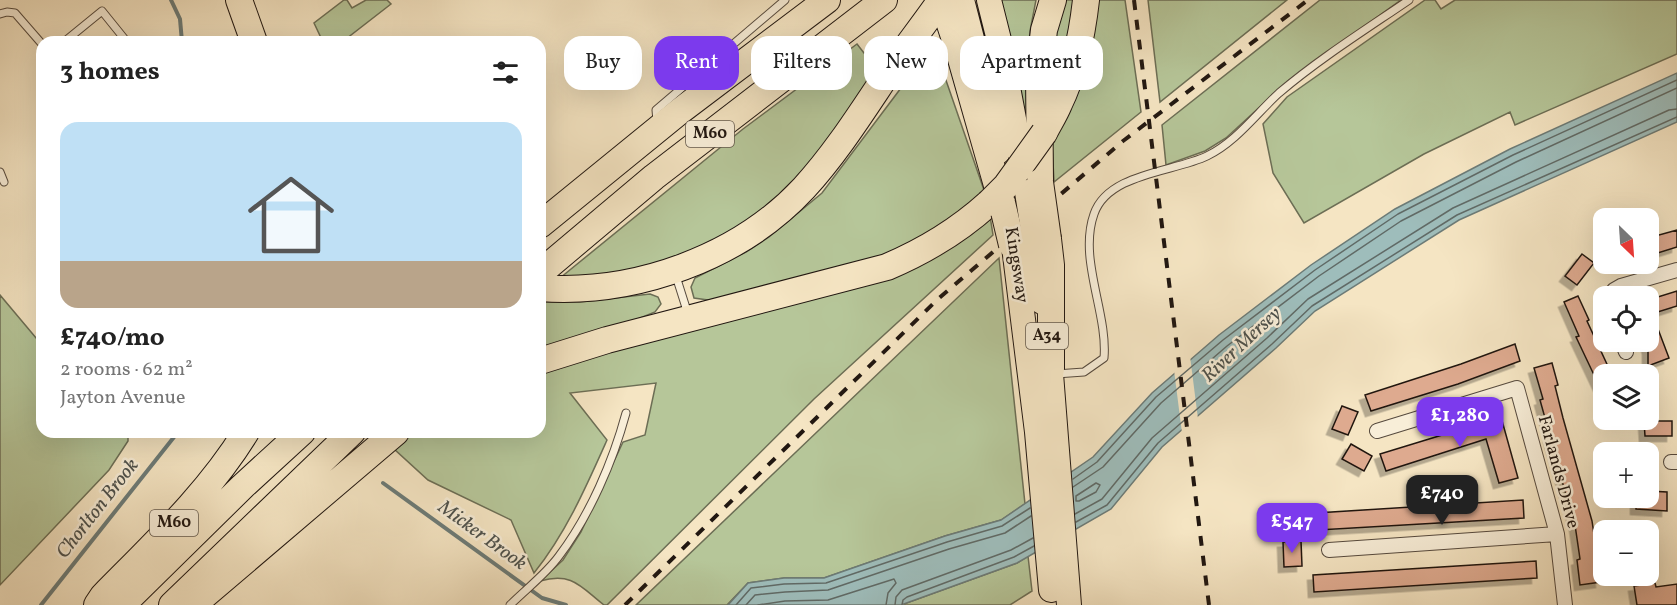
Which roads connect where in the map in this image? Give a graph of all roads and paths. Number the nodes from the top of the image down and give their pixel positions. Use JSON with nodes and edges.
{"nodes":[{"id":1,"x":223,"y":0,"type":"edge"},
{"id":2,"x":239,"y":0,"type":"edge"},
{"id":3,"x":786,"y":0,"type":"edge"},
{"id":4,"x":827,"y":0,"type":"edge"},
{"id":5,"x":884,"y":0,"type":"edge"},
{"id":6,"x":942,"y":0,"type":"edge"},
{"id":7,"x":962,"y":0,"type":"edge"},
{"id":8,"x":989,"y":0,"type":"edge"},
{"id":9,"x":1053,"y":0,"type":"edge"},
{"id":10,"x":1086,"y":0,"type":"edge"},
{"id":11,"x":1409,"y":0,"type":"edge"},
{"id":12,"x":0,"y":14,"type":"edge"},
{"id":13,"x":71,"y":36,"type":"edge"},
{"id":14,"x":122,"y":36,"type":"edge"},
{"id":15,"x":233,"y":36,"type":"edge"},
{"id":16,"x":252,"y":36,"type":"edge"},
{"id":17,"x":960,"y":36,"type":"edge"},
{"id":18,"x":966,"y":36,"type":"edge"},
{"id":19,"x":36,"y":37,"type":"edge"},
{"id":20,"x":981,"y":90,"type":"edge"},
{"id":21,"x":657,"y":130,"type":"junction"},
{"id":22,"x":0,"y":172,"type":"edge"},
{"id":23,"x":4,"y":182,"type":"dead end"},
{"id":24,"x":1019,"y":194,"type":"junction"},
{"id":25,"x":546,"y":220,"type":"edge"},
{"id":26,"x":1025,"y":247,"type":"junction"},
{"id":27,"x":546,"y":268,"type":"edge"},
{"id":28,"x":674,"y":270,"type":"junction"},
{"id":29,"x":1677,"y":270,"type":"edge"},
{"id":30,"x":1621,"y":286,"type":"edge"},
{"id":31,"x":546,"y":288,"type":"edge"},
{"id":32,"x":690,"y":319,"type":"junction"},
{"id":33,"x":546,"y":359,"type":"edge"},
{"id":34,"x":1052,"y":371,"type":"junction"},
{"id":35,"x":626,"y":412,"type":"dead end"},
{"id":36,"x":1046,"y":431,"type":"junction"},
{"id":37,"x":1377,"y":431,"type":"dead end"},
{"id":38,"x":242,"y":438,"type":"edge"},
{"id":39,"x":295,"y":438,"type":"edge"},
{"id":40,"x":346,"y":438,"type":"edge"},
{"id":41,"x":389,"y":438,"type":"edge"},
{"id":42,"x":1557,"y":534,"type":"junction"},
{"id":43,"x":1329,"y":550,"type":"dead end"},
{"id":44,"x":1060,"y":598,"type":"edge"},
{"id":45,"x":97,"y":605,"type":"edge"},
{"id":46,"x":122,"y":605,"type":"edge"},
{"id":47,"x":172,"y":605,"type":"edge"},
{"id":48,"x":193,"y":605,"type":"edge"},
{"id":49,"x":510,"y":605,"type":"edge"},
{"id":50,"x":1565,"y":605,"type":"edge"}],
"edges":[{"from":1,"to":15,"type":"highway"},
{"from":2,"to":16,"type":"highway"},
{"from":3,"to":21,"type":"lane"},
{"from":4,"to":21,"type":"highway","number":"M60"},
{"from":5,"to":27,"type":"highway","number":"M60"},
{"from":6,"to":17,"type":"highway"},
{"from":6,"to":28,"type":"highway"},
{"from":7,"to":18,"type":"highway"},
{"from":8,"to":24,"type":"highway"},
{"from":9,"to":24,"type":"highway"},
{"from":10,"to":32,"type":"highway","bridge":true},
{"from":11,"to":34,"type":"lane"},
{"from":12,"to":19,"type":"lane"},
{"from":13,"to":14,"type":"lane"},
{"from":20,"to":24,"type":"highway"},
{"from":21,"to":25,"type":"highway","number":"M60"},
{"from":22,"to":23,"type":"lane"},
{"from":24,"to":26,"type":"highway","bridge":true},
{"from":24,"to":26,"type":"highway","bridge":true},
{"from":26,"to":34,"type":"highway"},
{"from":26,"to":36,"type":"highway","name":"Kingsway","number":"A34"},
{"from":28,"to":31,"type":"highway"},
{"from":28,"to":32,"type":"lane"},
{"from":29,"to":30,"type":"street"},
{"from":32,"to":33,"type":"highway"},
{"from":34,"to":36,"type":"highway","name":"Kingsway","number":"A34"},
{"from":35,"to":49,"type":"lane"},
{"from":36,"to":44,"type":"highway","name":"Kingsway","number":"A34"},
{"from":37,"to":42,"type":"street","name":"Farlands Drive"},
{"from":38,"to":45,"type":"highway","number":"M60"},
{"from":39,"to":46,"type":"highway","number":"M60"},
{"from":40,"to":47,"type":"highway"},
{"from":41,"to":48,"type":"highway"},
{"from":42,"to":43,"type":"street"},
{"from":42,"to":50,"type":"street","name":"Farlands Drive"}]}
